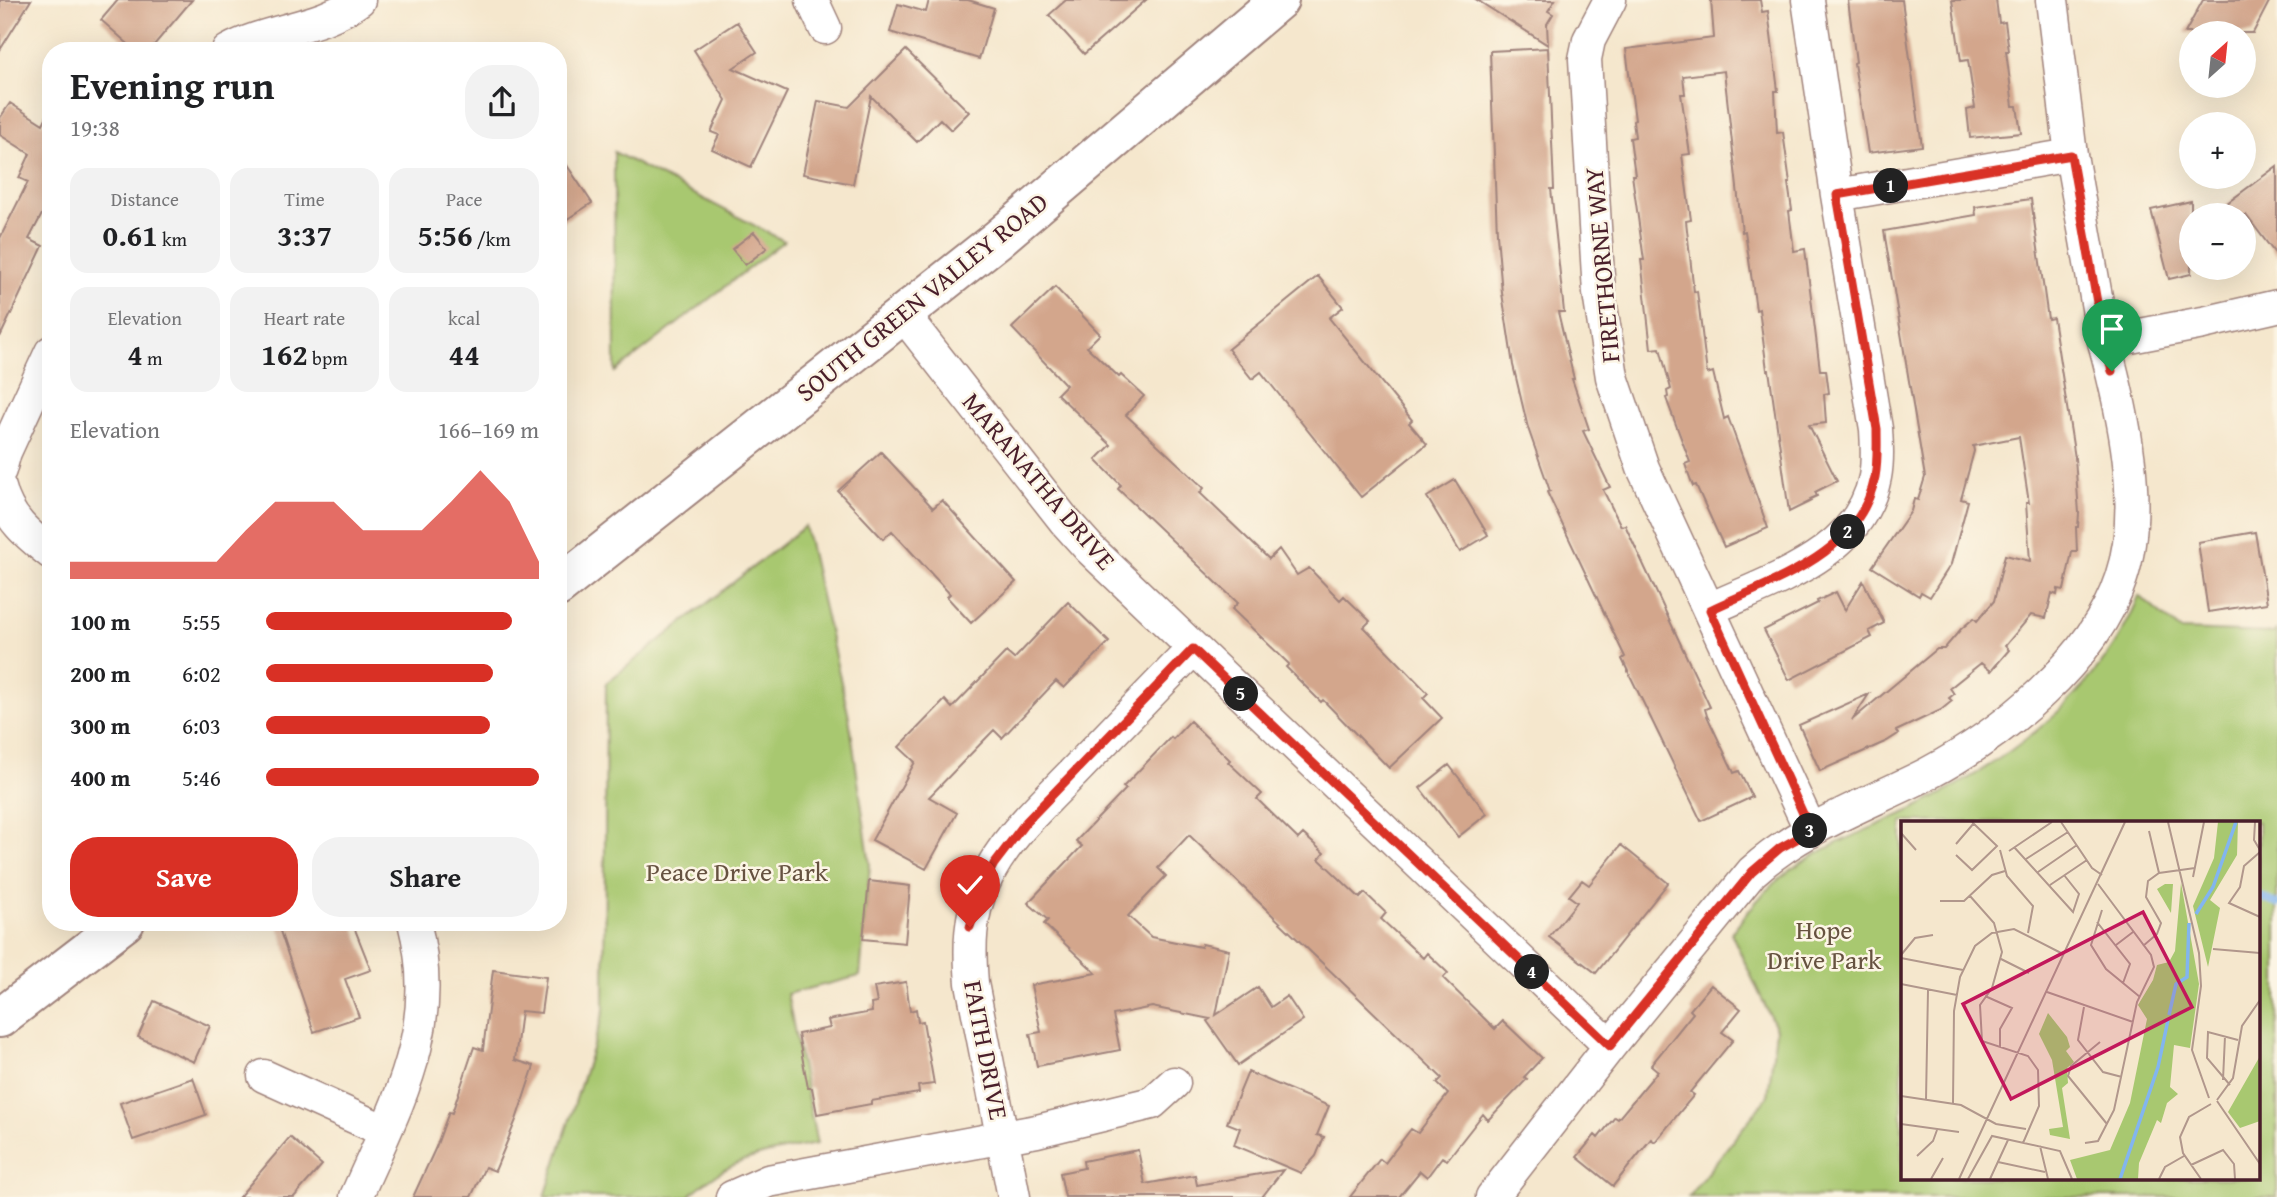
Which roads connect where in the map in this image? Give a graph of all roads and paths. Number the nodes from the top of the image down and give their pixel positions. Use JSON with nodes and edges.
{"nodes":[{"id":1,"x":359,"y":0,"type":"edge"},
{"id":2,"x":812,"y":0,"type":"edge"},
{"id":3,"x":1610,"y":0,"type":"edge"},
{"id":4,"x":1808,"y":0,"type":"edge"},
{"id":5,"x":2052,"y":0,"type":"edge"},
{"id":6,"x":1261,"y":5,"type":"edge"},
{"id":7,"x":825,"y":28,"type":"dead end"},
{"id":8,"x":271,"y":42,"type":"edge"},
{"id":9,"x":2071,"y":155,"type":"junction"},
{"id":10,"x":1837,"y":195,"type":"junction"},
{"id":11,"x":2277,"y":306,"type":"edge"},
{"id":12,"x":902,"y":313,"type":"junction"},
{"id":13,"x":2104,"y":342,"type":"junction"},
{"id":14,"x":42,"y":372,"type":"edge"},
{"id":15,"x":0,"y":470,"type":"edge"},
{"id":16,"x":0,"y":488,"type":"edge"},
{"id":17,"x":42,"y":546,"type":"edge"},
{"id":18,"x":567,"y":580,"type":"edge"},
{"id":19,"x":1710,"y":610,"type":"junction"},
{"id":20,"x":1193,"y":649,"type":"junction"},
{"id":21,"x":1811,"y":831,"type":"junction"},
{"id":22,"x":113,"y":931,"type":"edge"},
{"id":23,"x":416,"y":931,"type":"edge"},
{"id":24,"x":0,"y":1018,"type":"edge"},
{"id":25,"x":1610,"y":1046,"type":"junction"},
{"id":26,"x":264,"y":1076,"type":"dead end"},
{"id":27,"x":1174,"y":1083,"type":"dead end"},
{"id":28,"x":385,"y":1131,"type":"junction"},
{"id":29,"x":1003,"y":1136,"type":"junction"},
{"id":30,"x":356,"y":1197,"type":"edge"},
{"id":31,"x":732,"y":1197,"type":"edge"},
{"id":32,"x":1014,"y":1197,"type":"edge"},
{"id":33,"x":1492,"y":1197,"type":"edge"}],
"edges":[{"from":1,"to":8,"type":"street"},
{"from":2,"to":7,"type":"street"},
{"from":3,"to":19,"type":"street","name":"FIRETHORNE WAY"},
{"from":4,"to":10,"type":"street"},
{"from":5,"to":9,"type":"street"},
{"from":6,"to":12,"type":"main road","name":"SOUTH GREEN VALLEY ROAD"},
{"from":9,"to":10,"type":"street"},
{"from":9,"to":13,"type":"street"},
{"from":10,"to":19,"type":"street"},
{"from":11,"to":13,"type":"street"},
{"from":12,"to":18,"type":"main road","name":"SOUTH GREEN VALLEY ROAD"},
{"from":12,"to":20,"type":"street","name":"MARANATHA DRIVE"},
{"from":13,"to":21,"type":"street"},
{"from":14,"to":15,"type":"street"},
{"from":16,"to":17,"type":"street"},
{"from":19,"to":21,"type":"street","name":"FIRETHORNE WAY"},
{"from":20,"to":25,"type":"street","name":"MARANATHA DRIVE"},
{"from":20,"to":29,"type":"street","name":"FAITH DRIVE"},
{"from":21,"to":25,"type":"street"},
{"from":22,"to":24,"type":"main road"},
{"from":23,"to":28,"type":"street"},
{"from":25,"to":33,"type":"street"},
{"from":26,"to":28,"type":"street"},
{"from":27,"to":29,"type":"street"},
{"from":28,"to":30,"type":"street"},
{"from":29,"to":31,"type":"street"},
{"from":29,"to":32,"type":"street","name":"FAITH DRIVE"}]}
